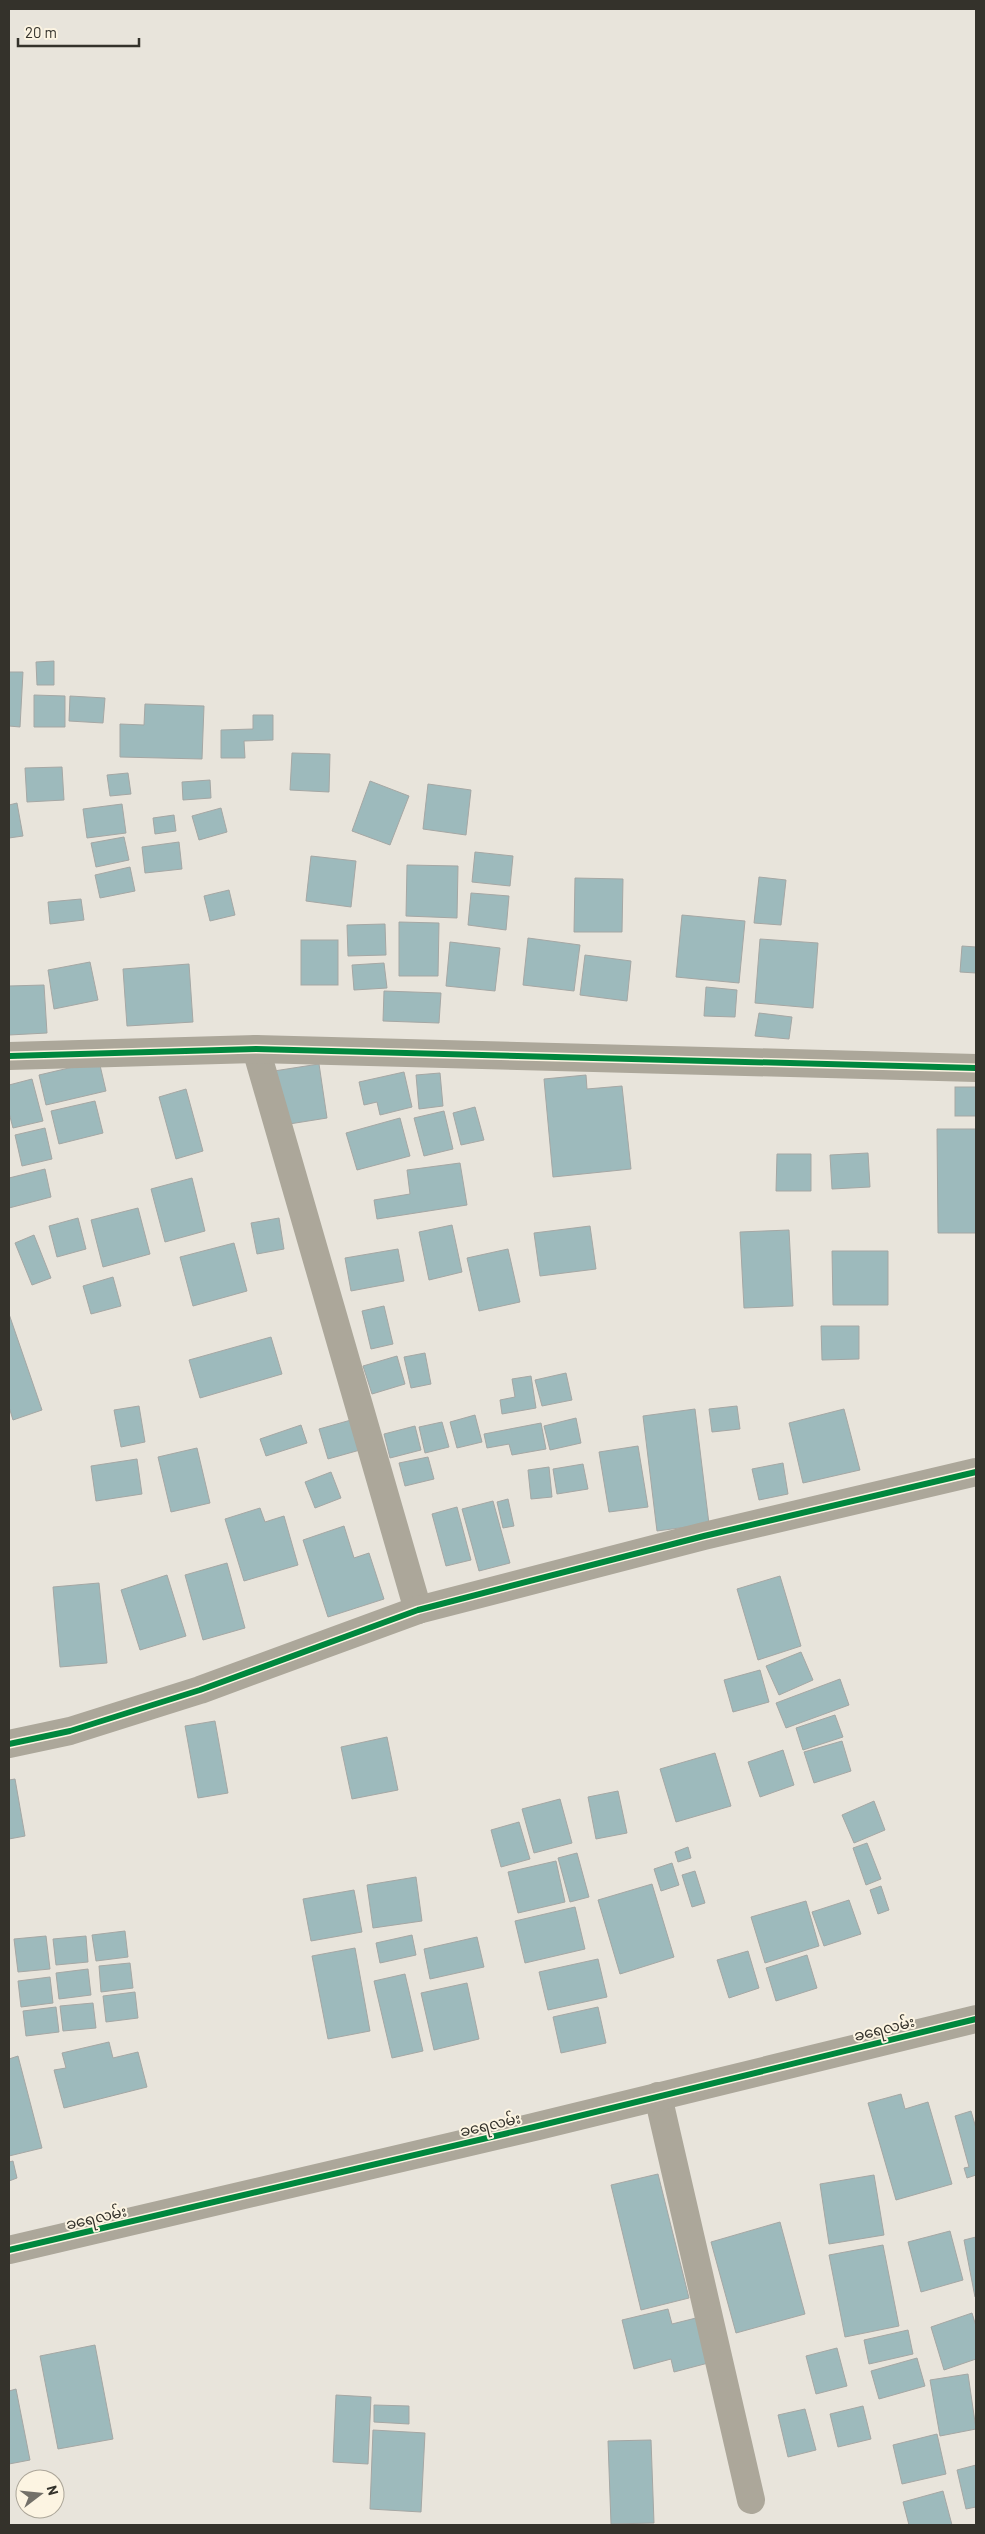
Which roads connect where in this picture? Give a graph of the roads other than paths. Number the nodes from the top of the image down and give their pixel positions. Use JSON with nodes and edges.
{"nodes":[{"id":1,"x":256,"y":1049,"type":"junction"},
{"id":2,"x":9,"y":1056,"type":"edge"},
{"id":3,"x":976,"y":1068,"type":"edge"},
{"id":4,"x":976,"y":1472,"type":"edge"},
{"id":5,"x":418,"y":1610,"type":"junction"},
{"id":6,"x":9,"y":1744,"type":"edge"},
{"id":7,"x":976,"y":2019,"type":"edge"},
{"id":8,"x":658,"y":2096,"type":"junction"},
{"id":9,"x":9,"y":2250,"type":"edge"},
{"id":10,"x":751,"y":2500,"type":"dead end"}],
"edges":[{"from":1,"to":2,"type":"street"},
{"from":1,"to":3,"type":"street"},
{"from":1,"to":5,"type":"street"},
{"from":4,"to":5,"type":"street"},
{"from":5,"to":6,"type":"street"},
{"from":7,"to":8,"type":"street","name":"ခရေလမ်း"},
{"from":8,"to":9,"type":"street","name":"ခရေလမ်း"},
{"from":8,"to":10,"type":"street"}]}
